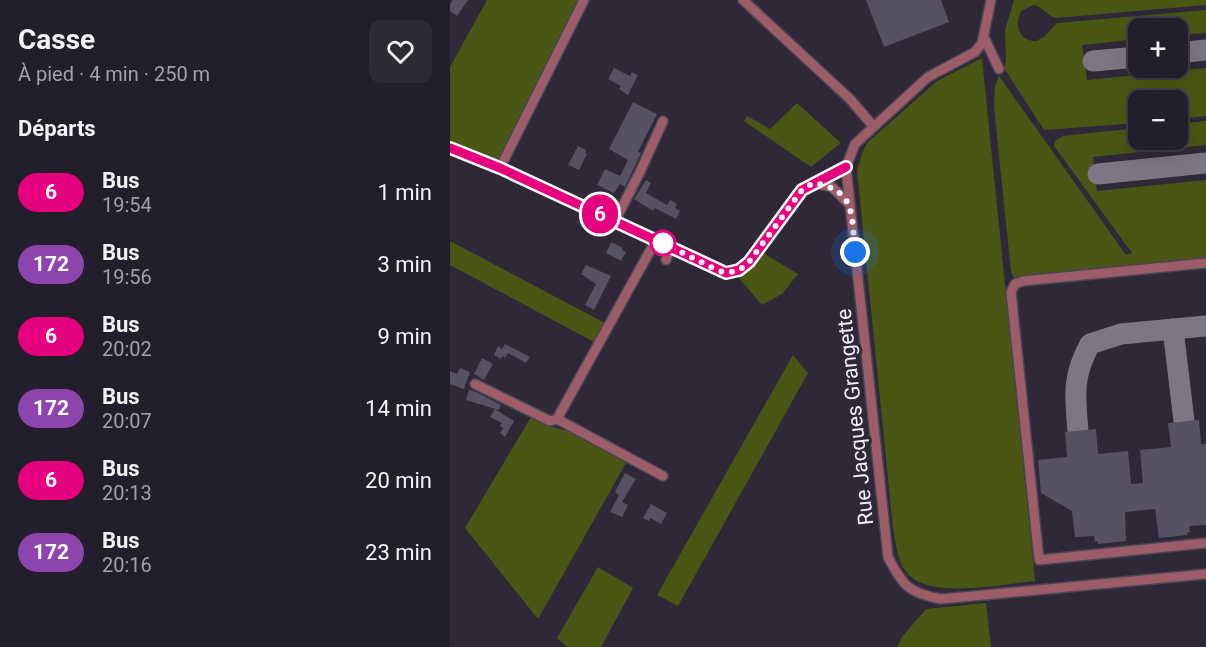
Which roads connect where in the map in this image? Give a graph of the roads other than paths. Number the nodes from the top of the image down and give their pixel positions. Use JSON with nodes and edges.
{"nodes":[{"id":1,"x":584,"y":0,"type":"edge"},
{"id":2,"x":743,"y":0,"type":"edge"},
{"id":3,"x":991,"y":0,"type":"edge"},
{"id":4,"x":984,"y":37,"type":"junction"},
{"id":5,"x":999,"y":69,"type":"dead end"},
{"id":6,"x":663,"y":121,"type":"dead end"},
{"id":7,"x":873,"y":126,"type":"junction"},
{"id":8,"x":450,"y":148,"type":"edge"},
{"id":9,"x":846,"y":167,"type":"junction"},
{"id":10,"x":500,"y":168,"type":"junction"},
{"id":11,"x":813,"y":183,"type":"junction"},
{"id":12,"x":850,"y":205,"type":"junction"},
{"id":13,"x":615,"y":220,"type":"junction"},
{"id":14,"x":656,"y":240,"type":"junction"},
{"id":15,"x":671,"y":247,"type":"junction"},
{"id":16,"x":666,"y":260,"type":"dead end"},
{"id":17,"x":1206,"y":263,"type":"edge"},
{"id":18,"x":475,"y":384,"type":"dead end"},
{"id":19,"x":557,"y":419,"type":"junction"},
{"id":20,"x":663,"y":476,"type":"dead end"},
{"id":21,"x":1206,"y":543,"type":"edge"},
{"id":22,"x":1206,"y":574,"type":"edge"}],
"edges":[{"from":1,"to":10,"type":"street"},
{"from":2,"to":7,"type":"street"},
{"from":3,"to":4,"type":"street"},
{"from":4,"to":5,"type":"street"},
{"from":4,"to":7,"type":"street"},
{"from":6,"to":13,"type":"street"},
{"from":7,"to":9,"type":"street"},
{"from":8,"to":10,"type":"street"},
{"from":9,"to":11,"type":"street"},
{"from":9,"to":12,"type":"street","name":"Rue Jacques Grangette"},
{"from":10,"to":13,"type":"street"},
{"from":11,"to":12,"type":"street"},
{"from":11,"to":15,"type":"street"},
{"from":12,"to":22,"type":"street","name":"Rue Jacques Grangette"},
{"from":13,"to":14,"type":"street"},
{"from":14,"to":15,"type":"street"},
{"from":14,"to":19,"type":"street"},
{"from":15,"to":16,"type":"street"},
{"from":17,"to":21,"type":"street"},
{"from":18,"to":19,"type":"street"},
{"from":19,"to":20,"type":"street"}]}
